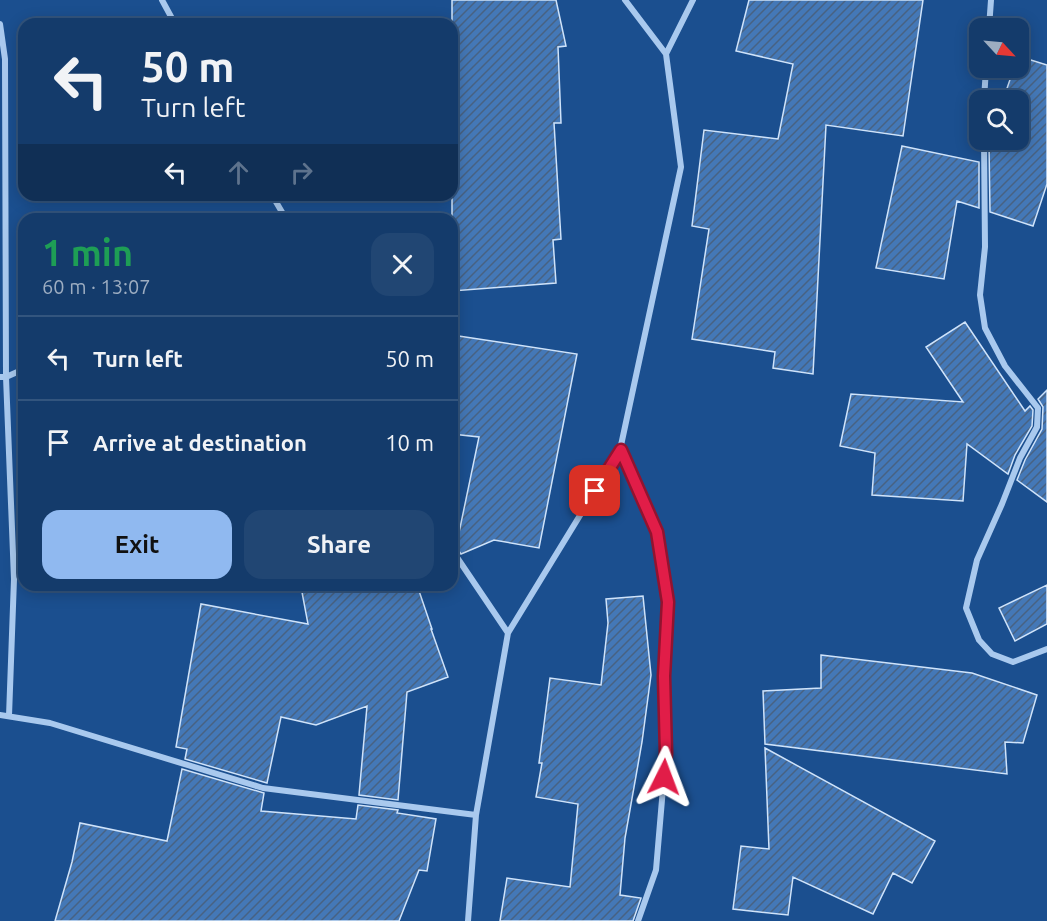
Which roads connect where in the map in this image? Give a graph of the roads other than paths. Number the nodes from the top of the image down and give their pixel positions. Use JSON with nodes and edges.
{"nodes":[{"id":1,"x":162,"y":0,"type":"edge"},
{"id":2,"x":625,"y":0,"type":"edge"},
{"id":3,"x":693,"y":0,"type":"edge"},
{"id":4,"x":991,"y":0,"type":"edge"},
{"id":5,"x":172,"y":18,"type":"edge"},
{"id":6,"x":990,"y":18,"type":"edge"},
{"id":7,"x":0,"y":24,"type":"edge"},
{"id":8,"x":666,"y":54,"type":"junction"},
{"id":9,"x":984,"y":150,"type":"edge"},
{"id":10,"x":18,"y":371,"type":"edge"},
{"id":11,"x":3,"y":377,"type":"edge"},
{"id":12,"x":621,"y":450,"type":"junction"},
{"id":13,"x":458,"y":559,"type":"edge"},
{"id":14,"x":508,"y":633,"type":"junction"},
{"id":15,"x":1047,"y":649,"type":"edge"},
{"id":16,"x":0,"y":715,"type":"edge"},
{"id":17,"x":9,"y":716,"type":"junction"},
{"id":18,"x":476,"y":814,"type":"junction"},
{"id":19,"x":468,"y":921,"type":"edge"},
{"id":20,"x":638,"y":921,"type":"edge"}],
"edges":[{"from":1,"to":5,"type":"street"},
{"from":2,"to":8,"type":"street"},
{"from":3,"to":8,"type":"street"},
{"from":4,"to":6,"type":"street"},
{"from":7,"to":11,"type":"street"},
{"from":8,"to":12,"type":"street"},
{"from":9,"to":15,"type":"street"},
{"from":10,"to":11,"type":"street"},
{"from":11,"to":17,"type":"street"},
{"from":12,"to":14,"type":"street"},
{"from":12,"to":20,"type":"street"},
{"from":13,"to":14,"type":"street"},
{"from":14,"to":18,"type":"street"},
{"from":16,"to":17,"type":"street"},
{"from":17,"to":18,"type":"street"},
{"from":18,"to":19,"type":"street"}]}
